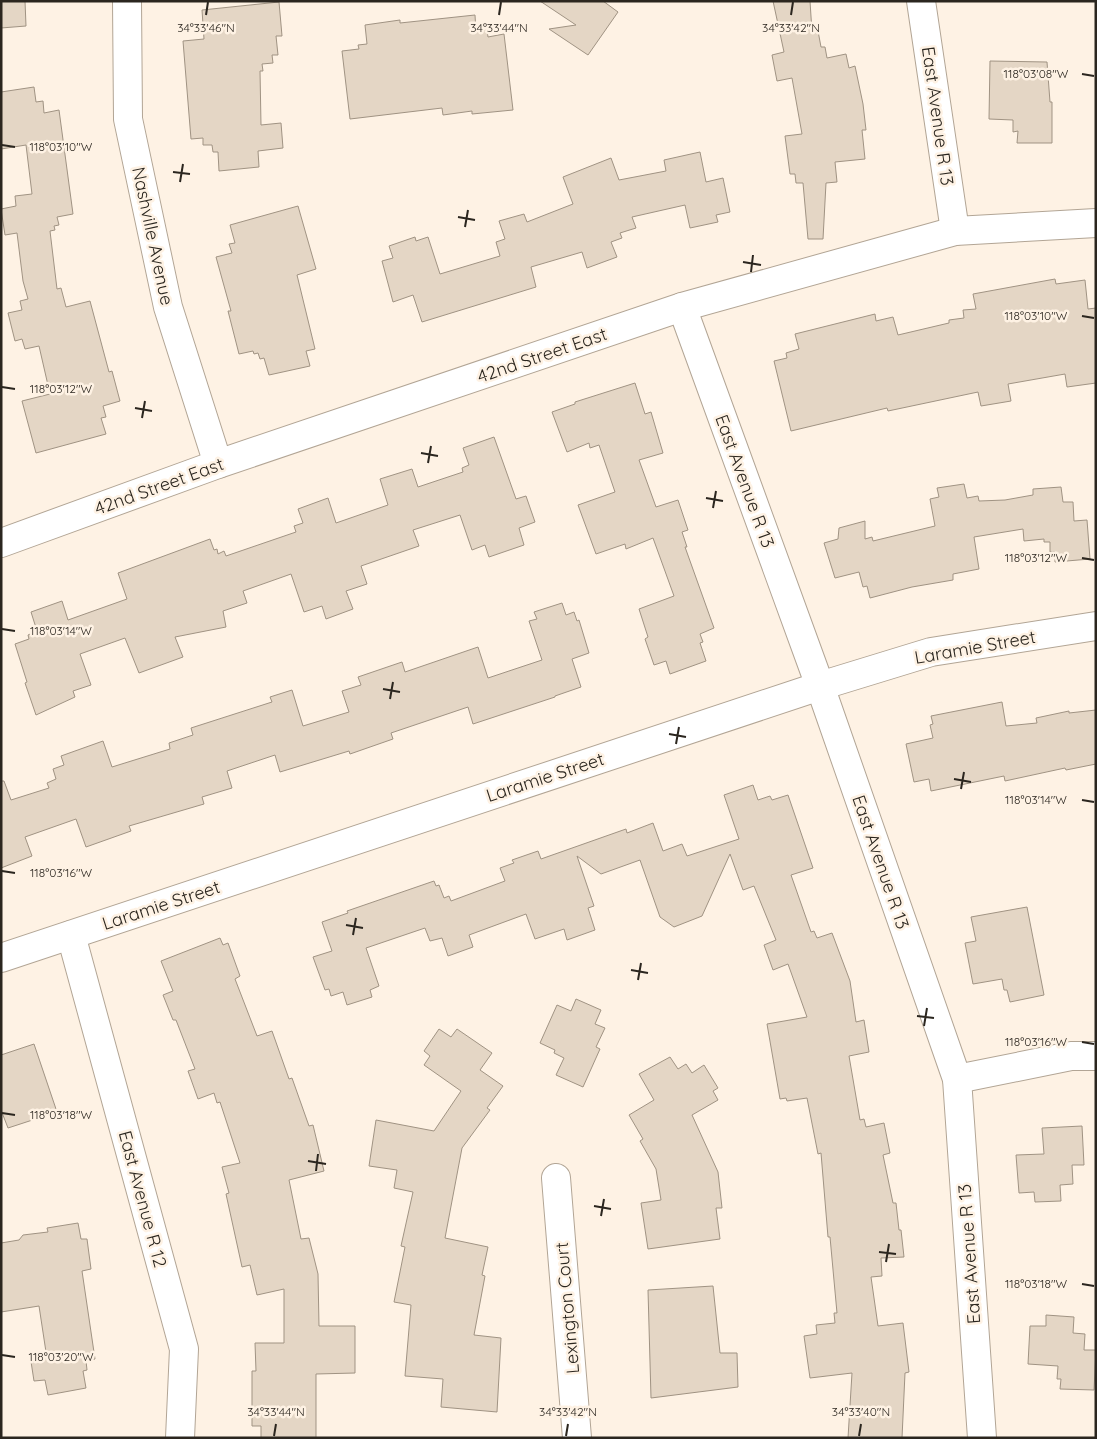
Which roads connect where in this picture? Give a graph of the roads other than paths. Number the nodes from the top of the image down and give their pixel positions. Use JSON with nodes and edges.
{"nodes":[{"id":1,"x":127,"y":1,"type":"edge"},
{"id":2,"x":921,"y":1,"type":"edge"},
{"id":3,"x":1096,"y":223,"type":"edge"},
{"id":4,"x":955,"y":231,"type":"junction"},
{"id":5,"x":682,"y":307,"type":"junction"},
{"id":6,"x":218,"y":464,"type":"junction"},
{"id":7,"x":1,"y":542,"type":"edge"},
{"id":8,"x":1096,"y":626,"type":"edge"},
{"id":9,"x":820,"y":686,"type":"junction"},
{"id":10,"x":71,"y":935,"type":"junction"},
{"id":11,"x":1,"y":958,"type":"edge"},
{"id":12,"x":1096,"y":1056,"type":"edge"},
{"id":13,"x":957,"y":1079,"type":"junction"},
{"id":14,"x":556,"y":1178,"type":"dead end"},
{"id":15,"x":180,"y":1438,"type":"edge"},
{"id":16,"x":578,"y":1438,"type":"edge"},
{"id":17,"x":982,"y":1438,"type":"edge"}],
"edges":[{"from":1,"to":6,"type":"street","name":"Nashville Avenue"},
{"from":2,"to":4,"type":"street","name":"East Avenue R 13"},
{"from":3,"to":4,"type":"street","name":"42nd Street East"},
{"from":4,"to":5,"type":"street","name":"42nd Street East"},
{"from":5,"to":6,"type":"street","name":"42nd Street East"},
{"from":5,"to":9,"type":"street","name":"East Avenue R 13"},
{"from":6,"to":7,"type":"street","name":"42nd Street East"},
{"from":8,"to":9,"type":"street","name":"Laramie Street"},
{"from":9,"to":10,"type":"street","name":"Laramie Street"},
{"from":9,"to":13,"type":"street","name":"East Avenue R 13"},
{"from":10,"to":11,"type":"street","name":"Laramie Street"},
{"from":10,"to":15,"type":"street","name":"East Avenue R 12"},
{"from":12,"to":13,"type":"street"},
{"from":13,"to":17,"type":"street","name":"East Avenue R 13"},
{"from":14,"to":16,"type":"street","name":"Lexington Court"}]}
